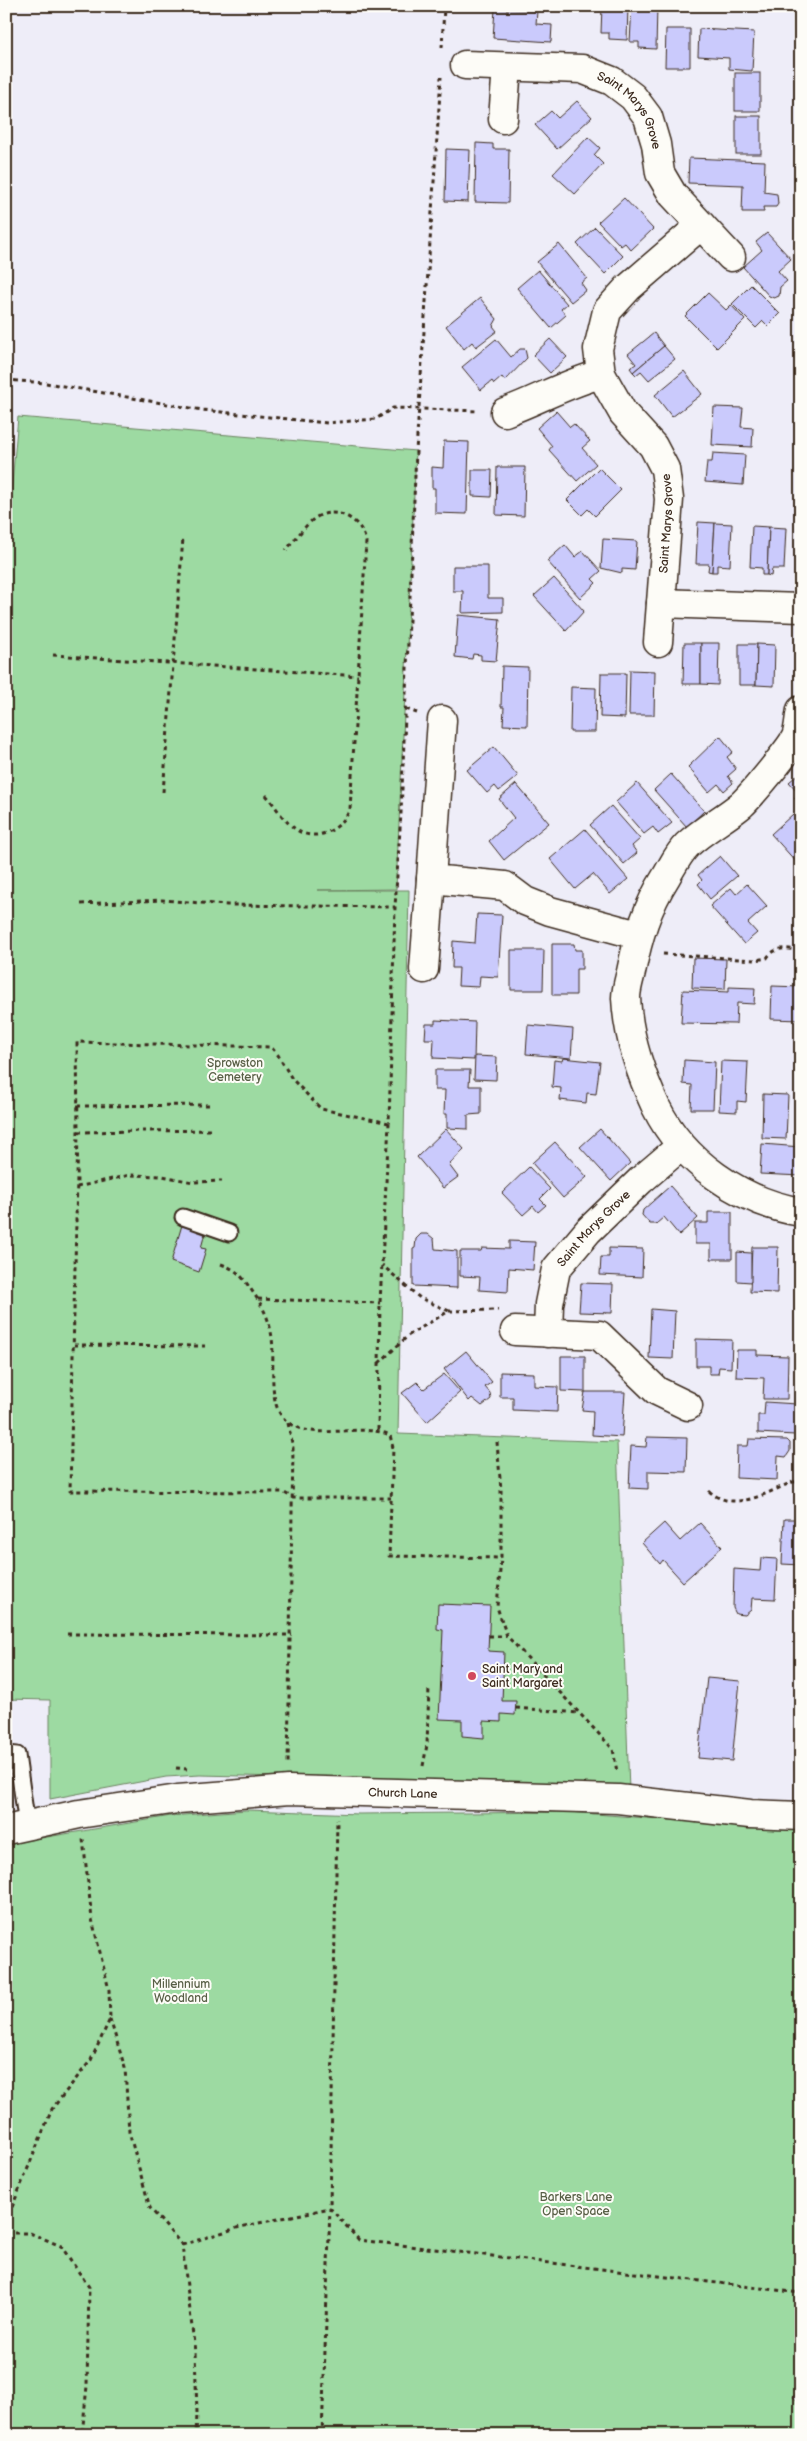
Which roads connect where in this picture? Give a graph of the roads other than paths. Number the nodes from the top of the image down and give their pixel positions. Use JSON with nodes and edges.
{"nodes":[{"id":1,"x":507,"y":68,"type":"junction"},
{"id":2,"x":453,"y":70,"type":"road end"},
{"id":3,"x":504,"y":119,"type":"dead end"},
{"id":4,"x":701,"y":225,"type":"junction"},
{"id":5,"x":732,"y":257,"type":"dead end"},
{"id":6,"x":601,"y":374,"type":"junction"},
{"id":7,"x":505,"y":412,"type":"road end"},
{"id":8,"x":661,"y":603,"type":"junction"},
{"id":9,"x":801,"y":608,"type":"edge"},
{"id":10,"x":658,"y":642,"type":"dead end"},
{"id":11,"x":801,"y":710,"type":"edge"},
{"id":12,"x":442,"y":720,"type":"dead end"},
{"id":13,"x":431,"y":879,"type":"junction"},
{"id":14,"x":646,"y":944,"type":"junction"},
{"id":15,"x":424,"y":969,"type":"dead end"},
{"id":16,"x":681,"y":1146,"type":"junction"},
{"id":17,"x":801,"y":1212,"type":"edge"},
{"id":18,"x":182,"y":1217,"type":"dead end"},
{"id":19,"x":229,"y":1233,"type":"dead end"},
{"id":20,"x":515,"y":1332,"type":"road end"},
{"id":21,"x":548,"y":1333,"type":"junction"},
{"id":22,"x":688,"y":1406,"type":"dead end"},
{"id":23,"x":6,"y":1754,"type":"edge"},
{"id":24,"x":801,"y":1816,"type":"edge"},
{"id":25,"x":16,"y":1828,"type":"edge"}],
"edges":[{"from":1,"to":2,"type":"street","name":"Saint Marys Grove"},
{"from":1,"to":3,"type":"street"},
{"from":1,"to":4,"type":"street","name":"Saint Marys Grove"},
{"from":4,"to":5,"type":"street","name":"Saint Marys Grove"},
{"from":4,"to":6,"type":"street","name":"Saint Marys Grove"},
{"from":6,"to":7,"type":"street"},
{"from":6,"to":8,"type":"street","name":"Saint Marys Grove"},
{"from":8,"to":9,"type":"street"},
{"from":8,"to":10,"type":"street","name":"Saint Marys Grove"},
{"from":11,"to":14,"type":"street"},
{"from":12,"to":13,"type":"street"},
{"from":13,"to":14,"type":"street"},
{"from":13,"to":15,"type":"street"},
{"from":14,"to":16,"type":"street"},
{"from":16,"to":17,"type":"street"},
{"from":16,"to":21,"type":"street","name":"Saint Marys Grove"},
{"from":18,"to":19,"type":"lane"},
{"from":20,"to":21,"type":"street"},
{"from":21,"to":22,"type":"street"},
{"from":23,"to":25,"type":"lane"},
{"from":24,"to":25,"type":"street","name":"Church Lane"}]}
